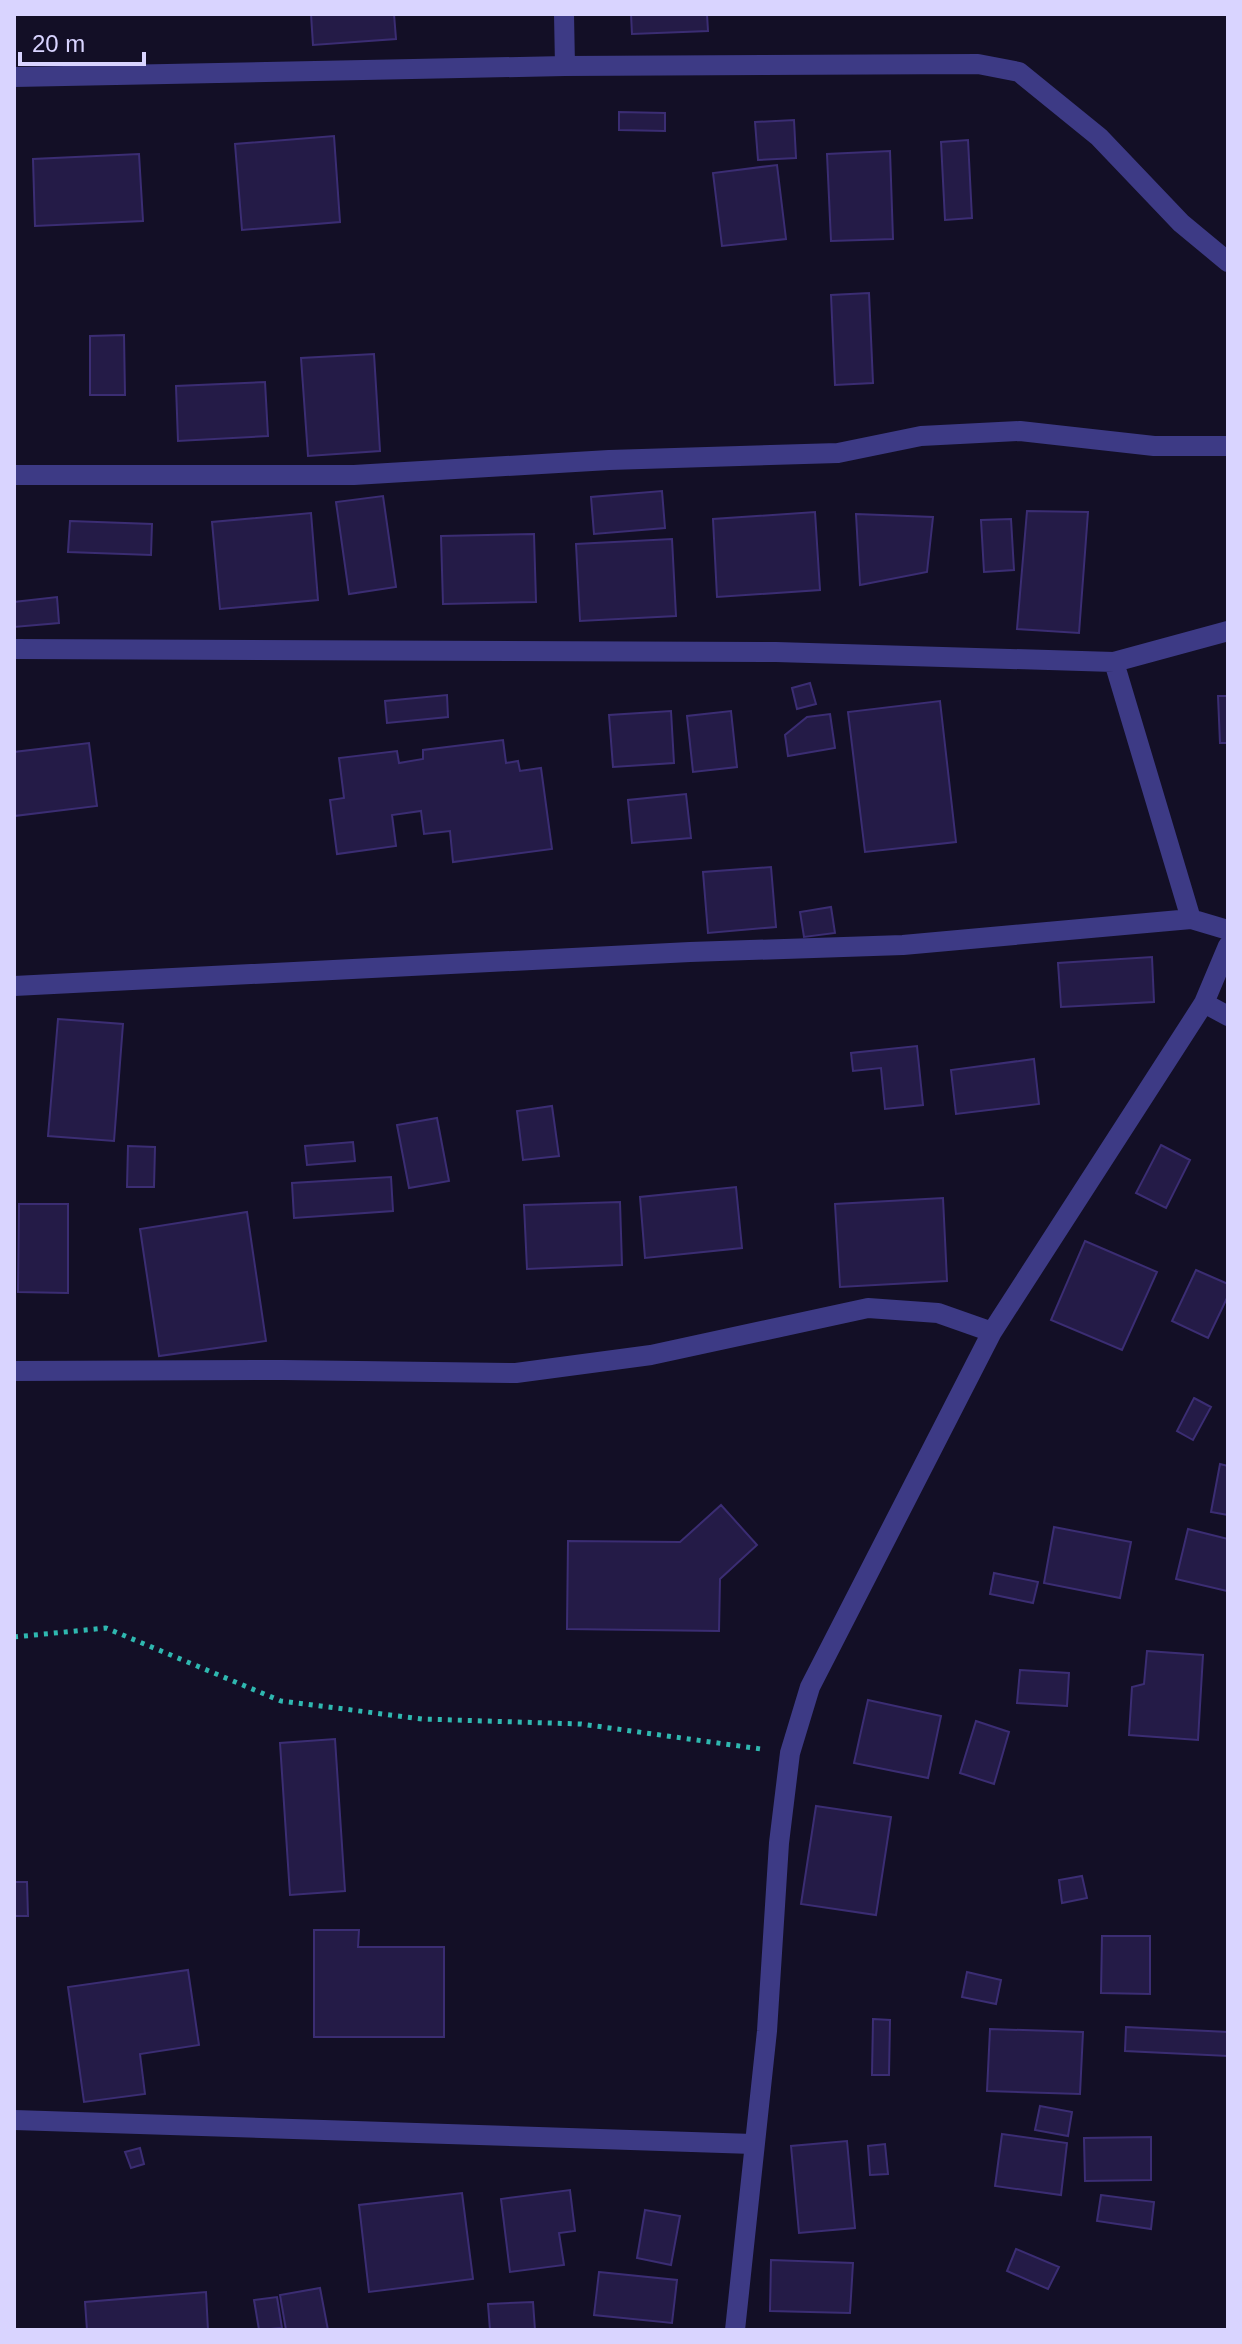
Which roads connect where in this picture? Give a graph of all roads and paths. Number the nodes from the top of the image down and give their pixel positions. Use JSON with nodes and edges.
{"nodes":[{"id":1,"x":564,"y":14,"type":"edge"},
{"id":2,"x":565,"y":66,"type":"junction"},
{"id":3,"x":14,"y":77,"type":"edge"},
{"id":4,"x":1228,"y":262,"type":"edge"},
{"id":5,"x":1228,"y":446,"type":"edge"},
{"id":6,"x":14,"y":475,"type":"edge"},
{"id":7,"x":1228,"y":631,"type":"edge"},
{"id":8,"x":14,"y":649,"type":"edge"},
{"id":9,"x":1114,"y":662,"type":"junction"},
{"id":10,"x":1191,"y":919,"type":"junction"},
{"id":11,"x":1228,"y":930,"type":"edge"},
{"id":12,"x":1228,"y":946,"type":"edge"},
{"id":13,"x":14,"y":986,"type":"edge"},
{"id":14,"x":1204,"y":1003,"type":"junction"},
{"id":15,"x":1228,"y":1016,"type":"edge"},
{"id":16,"x":992,"y":1332,"type":"junction"},
{"id":17,"x":14,"y":1371,"type":"edge"},
{"id":18,"x":14,"y":1637,"type":"edge"},
{"id":19,"x":790,"y":1753,"type":"junction"},
{"id":20,"x":14,"y":2120,"type":"edge"},
{"id":21,"x":753,"y":2144,"type":"junction"},
{"id":22,"x":735,"y":2330,"type":"edge"}],
"edges":[{"from":1,"to":2,"type":"street"},
{"from":2,"to":3,"type":"street"},
{"from":2,"to":4,"type":"street"},
{"from":5,"to":6,"type":"street"},
{"from":7,"to":9,"type":"street"},
{"from":8,"to":9,"type":"street"},
{"from":9,"to":10,"type":"street"},
{"from":10,"to":11,"type":"street"},
{"from":10,"to":13,"type":"street"},
{"from":12,"to":14,"type":"street"},
{"from":14,"to":15,"type":"street"},
{"from":14,"to":16,"type":"street"},
{"from":16,"to":17,"type":"street"},
{"from":16,"to":19,"type":"street"},
{"from":18,"to":19,"type":"path"},
{"from":19,"to":21,"type":"street"},
{"from":20,"to":21,"type":"street"},
{"from":21,"to":22,"type":"street"}]}
